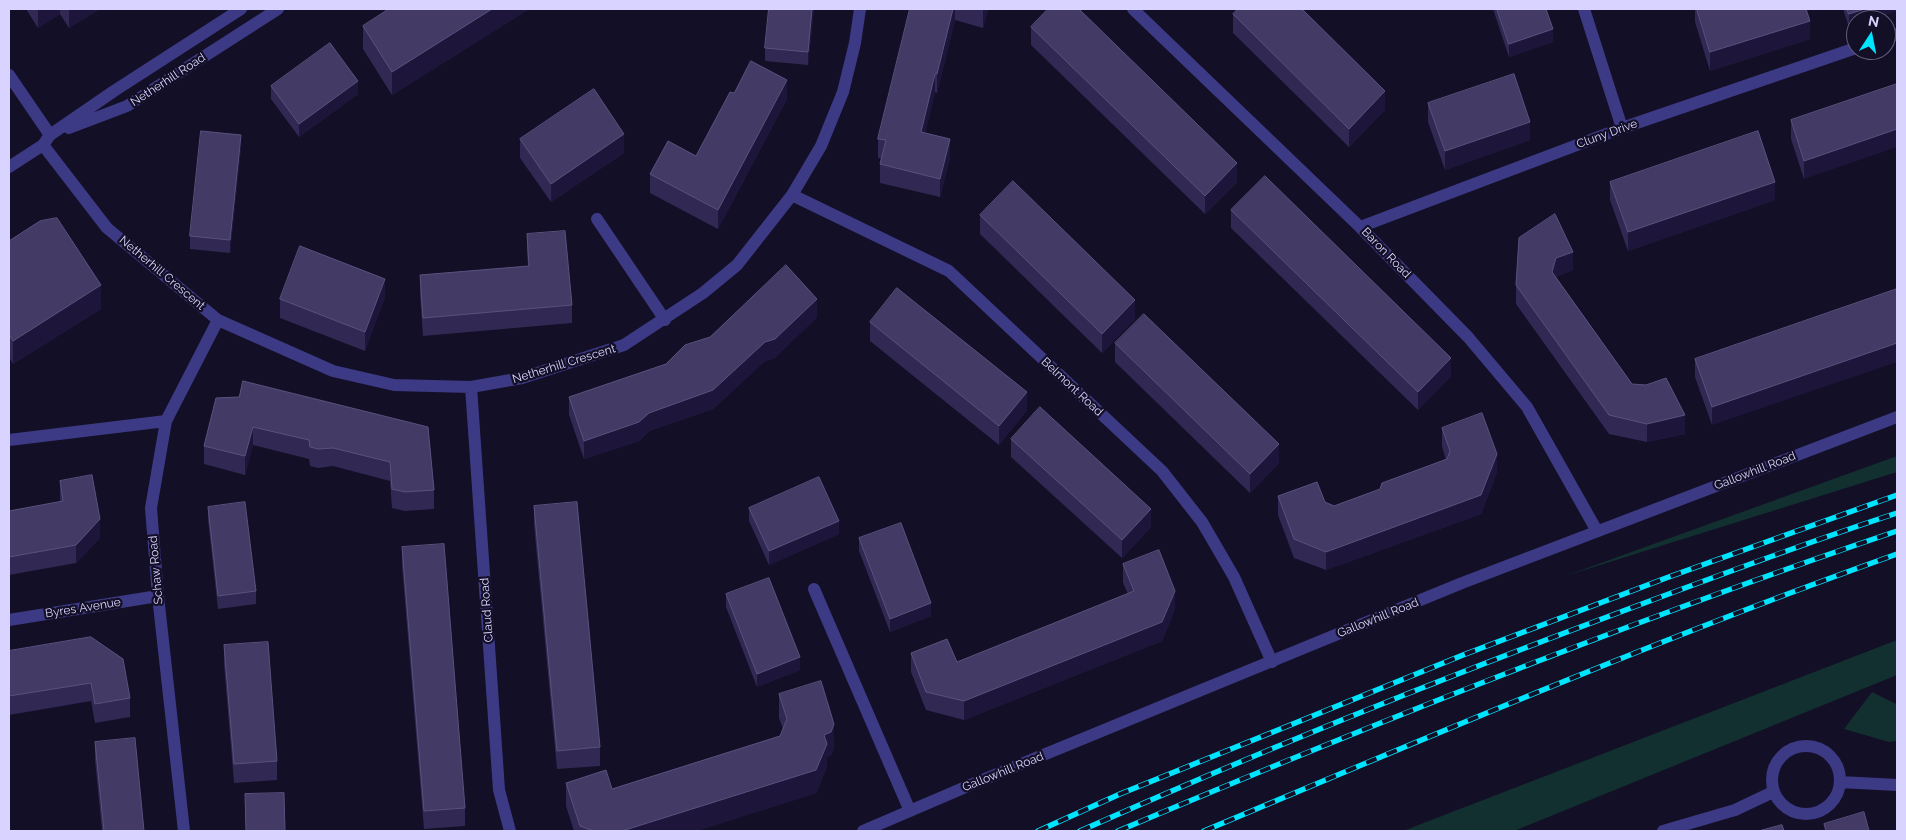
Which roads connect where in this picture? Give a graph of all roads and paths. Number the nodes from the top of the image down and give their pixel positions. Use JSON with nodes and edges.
{"nodes":[{"id":1,"x":241,"y":9,"type":"edge"},
{"id":2,"x":278,"y":9,"type":"edge"},
{"id":3,"x":860,"y":9,"type":"edge"},
{"id":4,"x":1133,"y":9,"type":"edge"},
{"id":5,"x":1584,"y":9,"type":"edge"},
{"id":6,"x":1846,"y":51,"type":"edge"},
{"id":7,"x":9,"y":75,"type":"edge"},
{"id":8,"x":1622,"y":128,"type":"junction"},
{"id":9,"x":46,"y":140,"type":"junction"},
{"id":10,"x":9,"y":167,"type":"edge"},
{"id":11,"x":792,"y":195,"type":"junction"},
{"id":12,"x":597,"y":219,"type":"dead end"},
{"id":13,"x":1360,"y":227,"type":"junction"},
{"id":14,"x":218,"y":320,"type":"junction"},
{"id":15,"x":665,"y":320,"type":"junction"},
{"id":16,"x":471,"y":387,"type":"junction"},
{"id":17,"x":1897,"y":417,"type":"edge"},
{"id":18,"x":166,"y":421,"type":"junction"},
{"id":19,"x":9,"y":440,"type":"edge"},
{"id":20,"x":1597,"y":531,"type":"junction"},
{"id":21,"x":814,"y":589,"type":"dead end"},
{"id":22,"x":158,"y":596,"type":"junction"},
{"id":23,"x":9,"y":620,"type":"edge"},
{"id":24,"x":1272,"y":662,"type":"junction"},
{"id":25,"x":1840,"y":782,"type":"junction"},
{"id":26,"x":1897,"y":785,"type":"edge"},
{"id":27,"x":1773,"y":792,"type":"junction"},
{"id":28,"x":910,"y":811,"type":"junction"},
{"id":29,"x":184,"y":831,"type":"edge"},
{"id":30,"x":510,"y":831,"type":"edge"},
{"id":31,"x":863,"y":831,"type":"edge"},
{"id":32,"x":1663,"y":831,"type":"edge"}],
"edges":[{"from":1,"to":9,"type":"street","name":"Netherhill Road"},
{"from":2,"to":9,"type":"street","name":"Netherhill Road"},
{"from":3,"to":11,"type":"street","name":"Netherhill Crescent"},
{"from":4,"to":13,"type":"street","name":"Baron Road"},
{"from":5,"to":8,"type":"street"},
{"from":6,"to":8,"type":"street","name":"Cluny Drive"},
{"from":7,"to":9,"type":"street","name":"Netherhill Crescent"},
{"from":8,"to":13,"type":"street","name":"Cluny Drive"},
{"from":9,"to":10,"type":"street","name":"Netherhill Road"},
{"from":9,"to":14,"type":"street","name":"Netherhill Crescent"},
{"from":11,"to":15,"type":"street","name":"Netherhill Crescent"},
{"from":11,"to":24,"type":"street","name":"Belmont Road"},
{"from":12,"to":15,"type":"street"},
{"from":13,"to":20,"type":"street","name":"Baron Road"},
{"from":14,"to":16,"type":"street","name":"Netherhill Crescent"},
{"from":14,"to":18,"type":"street","name":"Schaw Road"},
{"from":15,"to":16,"type":"street","name":"Netherhill Crescent"},
{"from":16,"to":30,"type":"street","name":"Claud Road"},
{"from":17,"to":20,"type":"street","name":"Gallowhill Road"},
{"from":18,"to":19,"type":"street"},
{"from":18,"to":22,"type":"street","name":"Schaw Road"},
{"from":20,"to":24,"type":"street","name":"Gallowhill Road"},
{"from":21,"to":28,"type":"street"},
{"from":22,"to":23,"type":"street","name":"Byres Avenue"},
{"from":22,"to":29,"type":"street","name":"Schaw Road"},
{"from":24,"to":28,"type":"street","name":"Gallowhill Road"},
{"from":25,"to":26,"type":"street"},
{"from":25,"to":27,"type":"street"},
{"from":25,"to":27,"type":"street"},
{"from":27,"to":32,"type":"street"},
{"from":28,"to":31,"type":"street","name":"Gallowhill Road"}]}
